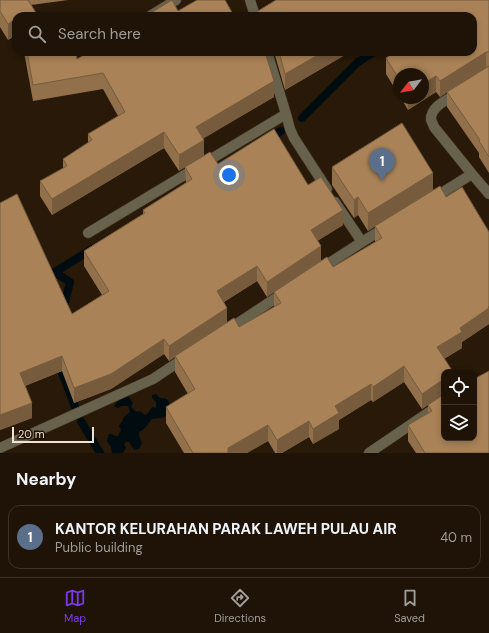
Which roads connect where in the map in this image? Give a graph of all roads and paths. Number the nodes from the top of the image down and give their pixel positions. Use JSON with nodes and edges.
{"nodes":[{"id":1,"x":176,"y":0,"type":"edge"},
{"id":2,"x":250,"y":0,"type":"edge"},
{"id":3,"x":156,"y":12,"type":"edge"},
{"id":4,"x":257,"y":12,"type":"edge"},
{"id":5,"x":268,"y":56,"type":"edge"},
{"id":6,"x":464,"y":89,"type":"edge"},
{"id":7,"x":286,"y":114,"type":"junction"},
{"id":8,"x":472,"y":174,"type":"junction"},
{"id":9,"x":489,"y":194,"type":"edge"},
{"id":10,"x":426,"y":202,"type":"edge"},
{"id":11,"x":394,"y":222,"type":"edge"},
{"id":12,"x":88,"y":233,"type":"dead end"},
{"id":13,"x":362,"y":242,"type":"junction"},
{"id":14,"x":310,"y":276,"type":"edge"},
{"id":15,"x":290,"y":289,"type":"edge"},
{"id":16,"x":218,"y":336,"type":"edge"},
{"id":17,"x":192,"y":353,"type":"edge"},
{"id":18,"x":441,"y":404,"type":"edge"},
{"id":19,"x":0,"y":448,"type":"edge"},
{"id":20,"x":369,"y":453,"type":"edge"}],
"edges":[{"from":1,"to":3,"type":"street"},
{"from":2,"to":4,"type":"street"},
{"from":5,"to":7,"type":"street"},
{"from":6,"to":8,"type":"street"},
{"from":7,"to":12,"type":"street"},
{"from":7,"to":13,"type":"street"},
{"from":8,"to":9,"type":"street"},
{"from":8,"to":10,"type":"street"},
{"from":11,"to":13,"type":"street"},
{"from":13,"to":14,"type":"street"},
{"from":15,"to":16,"type":"street"},
{"from":17,"to":19,"type":"street"},
{"from":18,"to":20,"type":"street"}]}
